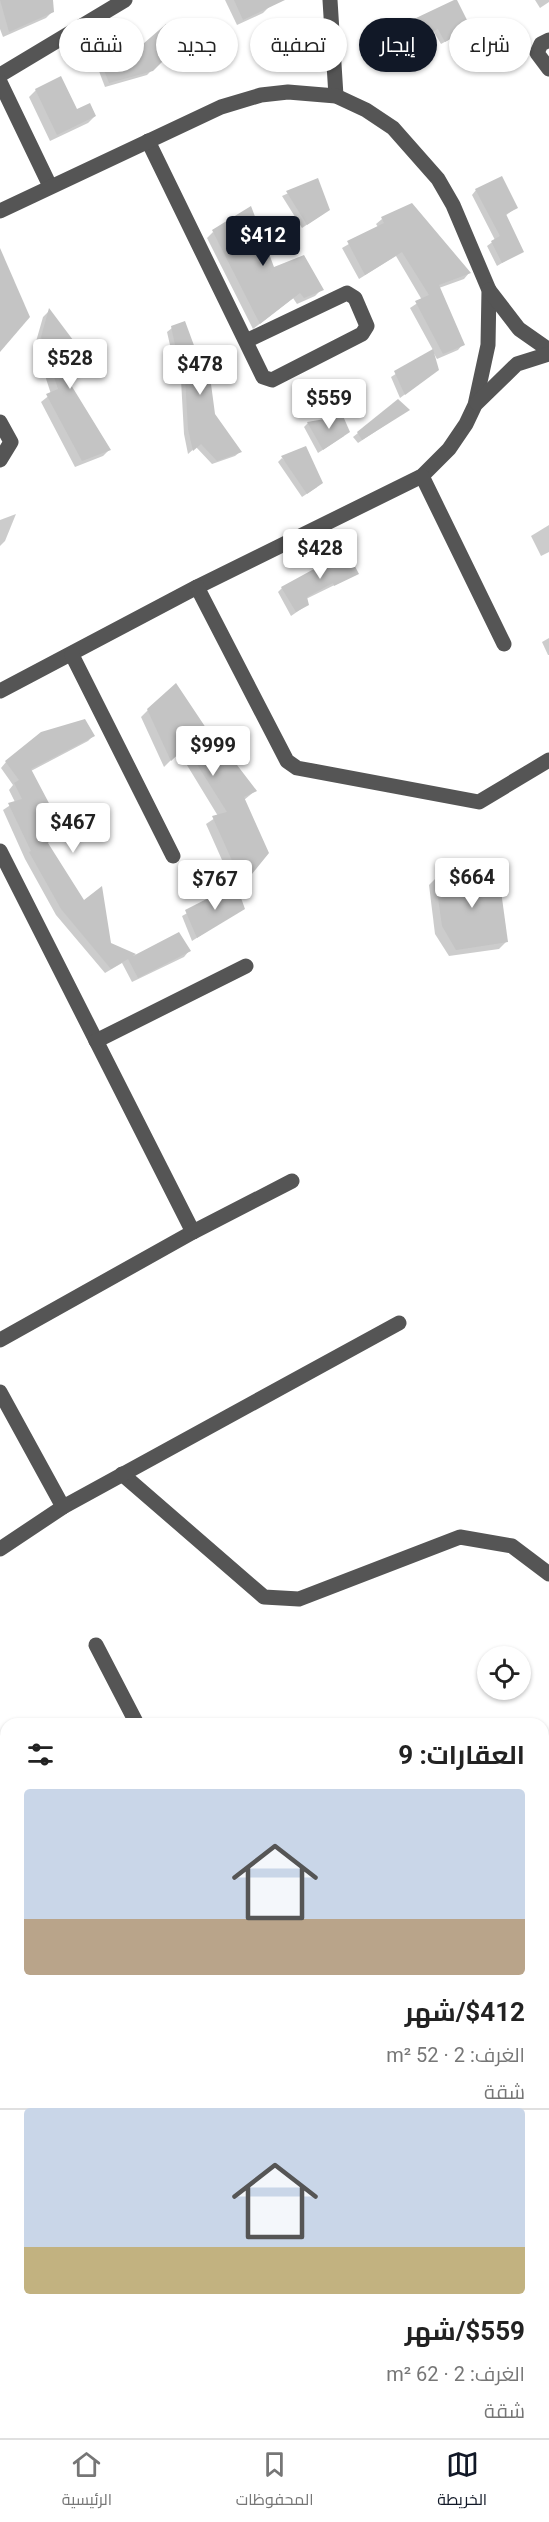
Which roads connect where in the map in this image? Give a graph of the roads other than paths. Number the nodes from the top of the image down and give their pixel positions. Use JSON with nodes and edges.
{"nodes":[{"id":1,"x":124,"y":0,"type":"edge"},
{"id":2,"x":330,"y":0,"type":"edge"},
{"id":3,"x":549,"y":40,"type":"edge"},
{"id":4,"x":549,"y":69,"type":"edge"},
{"id":5,"x":0,"y":75,"type":"edge"},
{"id":6,"x":0,"y":82,"type":"edge"},
{"id":7,"x":336,"y":96,"type":"junction"},
{"id":8,"x":148,"y":141,"type":"junction"},
{"id":9,"x":50,"y":186,"type":"junction"},
{"id":10,"x":0,"y":211,"type":"edge"},
{"id":11,"x":489,"y":290,"type":"junction"},
{"id":12,"x":246,"y":341,"type":"junction"},
{"id":13,"x":549,"y":352,"type":"edge"},
{"id":14,"x":475,"y":405,"type":"junction"},
{"id":15,"x":0,"y":422,"type":"edge"},
{"id":16,"x":0,"y":460,"type":"edge"},
{"id":17,"x":422,"y":476,"type":"junction"},
{"id":18,"x":197,"y":587,"type":"junction"},
{"id":19,"x":504,"y":644,"type":"dead end"},
{"id":20,"x":72,"y":655,"type":"junction"},
{"id":21,"x":0,"y":691,"type":"edge"},
{"id":22,"x":549,"y":760,"type":"edge"},
{"id":23,"x":0,"y":851,"type":"edge"},
{"id":24,"x":173,"y":856,"type":"dead end"},
{"id":25,"x":246,"y":966,"type":"dead end"},
{"id":26,"x":96,"y":1041,"type":"junction"},
{"id":27,"x":292,"y":1181,"type":"dead end"},
{"id":28,"x":193,"y":1232,"type":"junction"},
{"id":29,"x":399,"y":1323,"type":"dead end"},
{"id":30,"x":0,"y":1340,"type":"edge"},
{"id":31,"x":0,"y":1392,"type":"edge"},
{"id":32,"x":122,"y":1474,"type":"junction"},
{"id":33,"x":63,"y":1507,"type":"junction"},
{"id":34,"x":0,"y":1549,"type":"edge"},
{"id":35,"x":549,"y":1574,"type":"edge"},
{"id":36,"x":96,"y":1645,"type":"dead end"},
{"id":37,"x":134,"y":1718,"type":"edge"}],
"edges":[{"from":1,"to":5,"type":"street"},
{"from":2,"to":7,"type":"street"},
{"from":3,"to":4,"type":"street"},
{"from":6,"to":9,"type":"street"},
{"from":7,"to":8,"type":"street"},
{"from":7,"to":11,"type":"street"},
{"from":8,"to":9,"type":"street"},
{"from":8,"to":12,"type":"street"},
{"from":9,"to":10,"type":"street"},
{"from":11,"to":13,"type":"street"},
{"from":11,"to":14,"type":"street"},
{"from":12,"to":12,"type":"street"},
{"from":13,"to":14,"type":"street"},
{"from":14,"to":17,"type":"street"},
{"from":15,"to":16,"type":"street"},
{"from":17,"to":18,"type":"street"},
{"from":17,"to":19,"type":"street"},
{"from":18,"to":20,"type":"street"},
{"from":18,"to":22,"type":"street"},
{"from":20,"to":21,"type":"street"},
{"from":20,"to":24,"type":"street"},
{"from":23,"to":26,"type":"street"},
{"from":25,"to":26,"type":"street"},
{"from":26,"to":28,"type":"street"},
{"from":27,"to":28,"type":"street"},
{"from":28,"to":30,"type":"street"},
{"from":29,"to":32,"type":"street"},
{"from":31,"to":33,"type":"street"},
{"from":32,"to":33,"type":"street"},
{"from":32,"to":35,"type":"street"},
{"from":33,"to":34,"type":"street"},
{"from":36,"to":37,"type":"street"}]}
